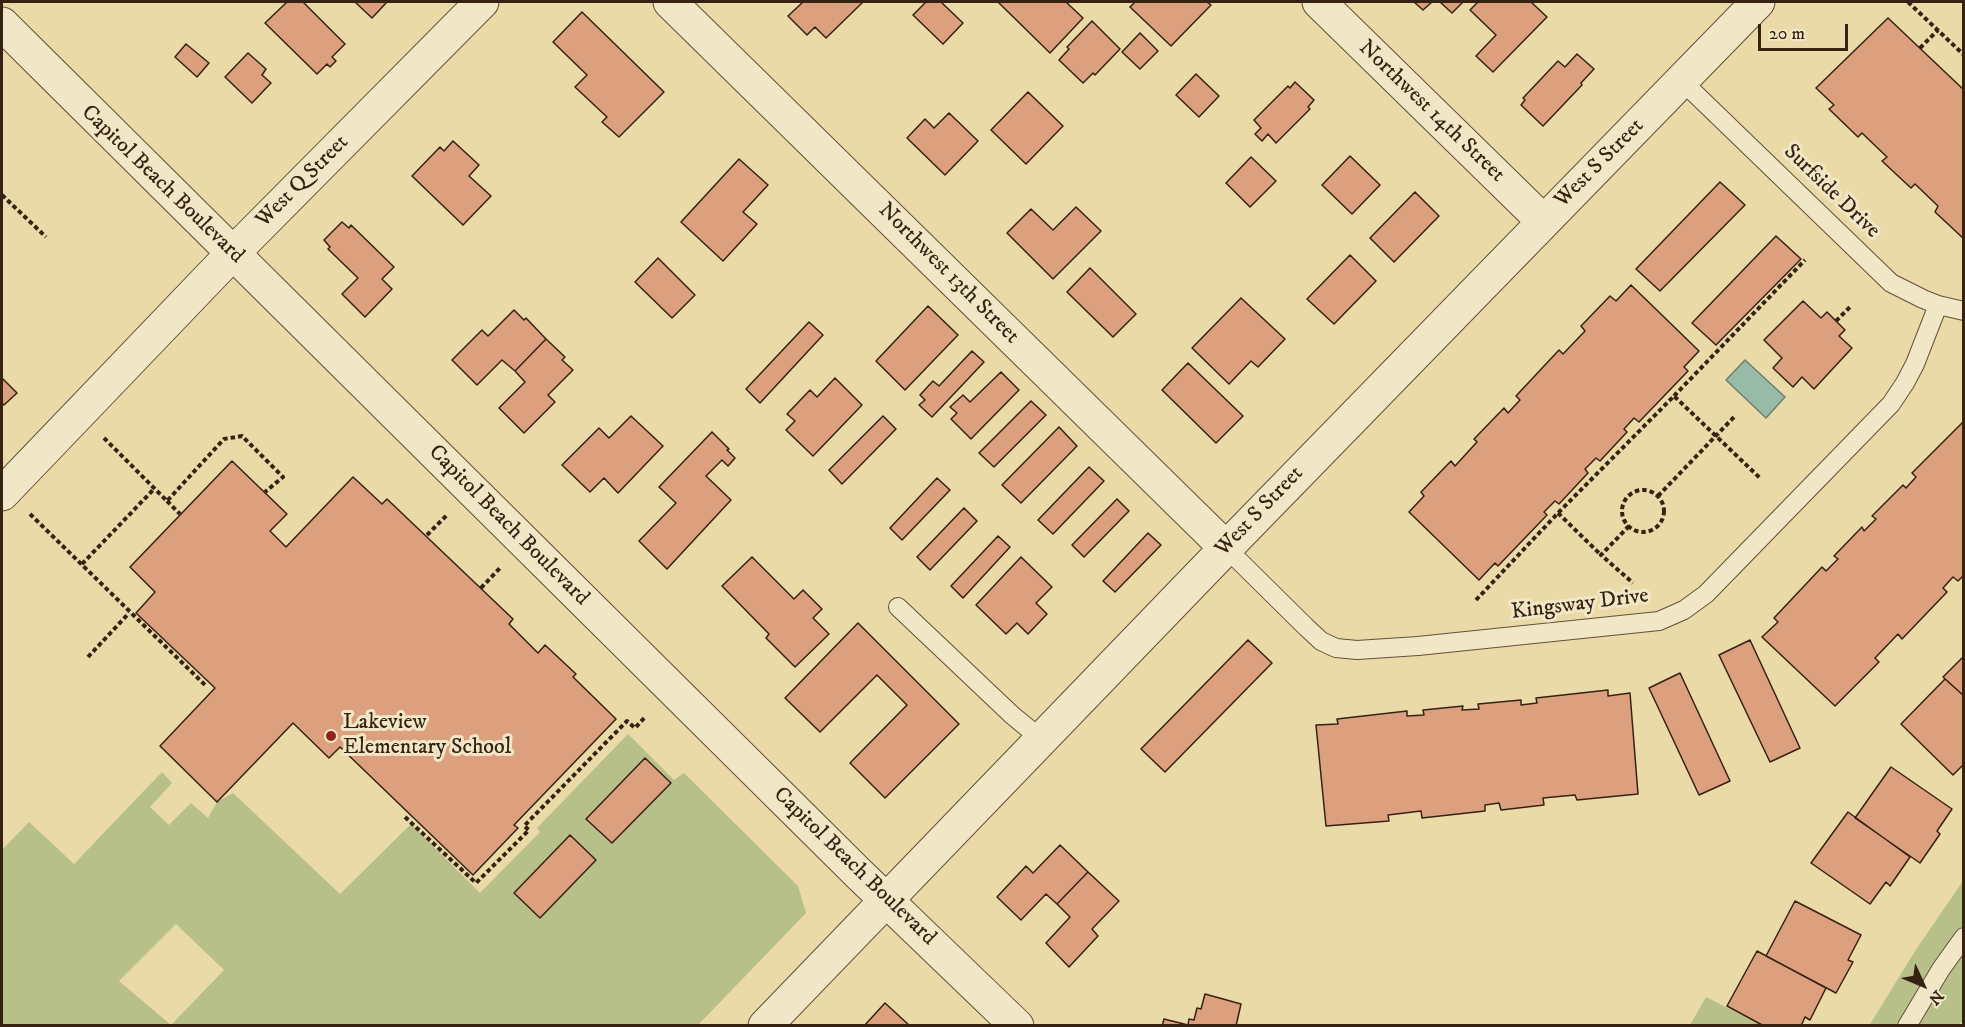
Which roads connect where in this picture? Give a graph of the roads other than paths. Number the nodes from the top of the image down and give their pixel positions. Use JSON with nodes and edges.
{"nodes":[{"id":1,"x":482,"y":2,"type":"edge"},
{"id":2,"x":670,"y":2,"type":"edge"},
{"id":3,"x":1318,"y":2,"type":"edge"},
{"id":4,"x":1758,"y":2,"type":"edge"},
{"id":5,"x":2,"y":24,"type":"edge"},
{"id":6,"x":1682,"y":81,"type":"junction"},
{"id":7,"x":1543,"y":221,"type":"junction"},
{"id":8,"x":233,"y":253,"type":"junction"},
{"id":9,"x":1938,"y":305,"type":"junction"},
{"id":10,"x":1964,"y":311,"type":"edge"},
{"id":11,"x":2,"y":495,"type":"edge"},
{"id":12,"x":1226,"y":548,"type":"junction"},
{"id":13,"x":898,"y":607,"type":"dead end"},
{"id":14,"x":1041,"y":739,"type":"junction"},
{"id":15,"x":886,"y":899,"type":"junction"},
{"id":16,"x":1964,"y":937,"type":"edge"},
{"id":17,"x":765,"y":1026,"type":"edge"},
{"id":18,"x":1017,"y":1026,"type":"edge"},
{"id":19,"x":1907,"y":1026,"type":"edge"}],
"edges":[{"from":1,"to":8,"type":"street","name":"West Q Street"},
{"from":2,"to":12,"type":"street","name":"Northwest 13th Street"},
{"from":3,"to":7,"type":"street","name":"Northwest 14th Street"},
{"from":4,"to":6,"type":"street","name":"West S Street"},
{"from":5,"to":8,"type":"street","name":"Capitol Beach Boulevard"},
{"from":6,"to":7,"type":"street","name":"West S Street"},
{"from":6,"to":9,"type":"lane","name":"Surfside Drive"},
{"from":7,"to":12,"type":"street","name":"West S Street"},
{"from":8,"to":11,"type":"street","name":"West Q Street"},
{"from":8,"to":15,"type":"street","name":"Capitol Beach Boulevard"},
{"from":9,"to":10,"type":"lane","name":"Surfside Drive"},
{"from":9,"to":12,"type":"lane","name":"Kingsway Drive"},
{"from":12,"to":14,"type":"street","name":"West S Street"},
{"from":13,"to":14,"type":"lane"},
{"from":14,"to":15,"type":"street","name":"West S Street"},
{"from":15,"to":17,"type":"street","name":"West S Street"},
{"from":15,"to":18,"type":"street","name":"Capitol Beach Boulevard"},
{"from":16,"to":19,"type":"lane"}]}
